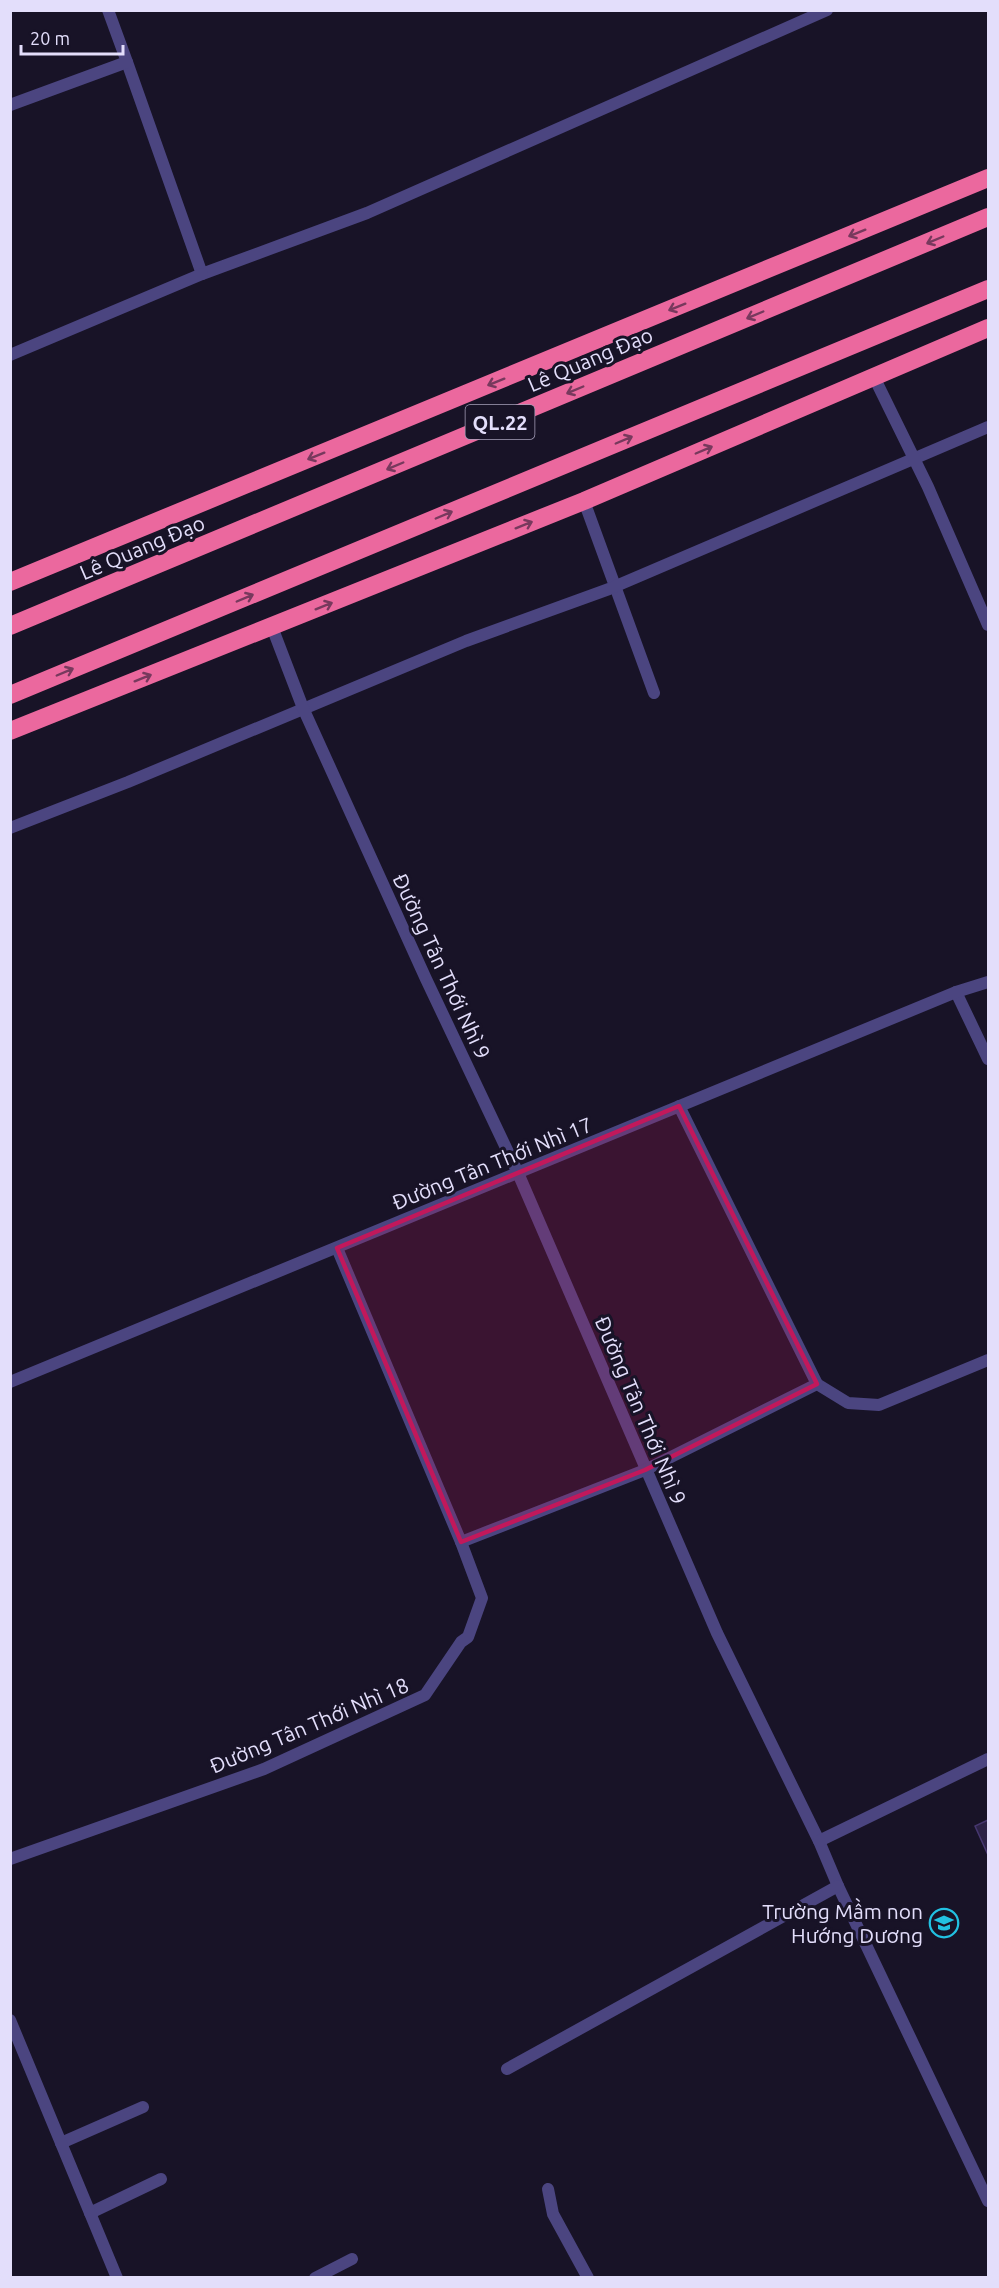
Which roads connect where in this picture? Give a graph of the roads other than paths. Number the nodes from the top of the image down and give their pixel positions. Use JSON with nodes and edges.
{"nodes":[{"id":1,"x":108,"y":10,"type":"edge"},
{"id":2,"x":827,"y":10,"type":"edge"},
{"id":3,"x":127,"y":63,"type":"junction"},
{"id":4,"x":10,"y":105,"type":"edge"},
{"id":5,"x":988,"y":178,"type":"edge"},
{"id":6,"x":988,"y":217,"type":"edge"},
{"id":7,"x":202,"y":274,"type":"junction"},
{"id":8,"x":988,"y":289,"type":"edge"},
{"id":9,"x":988,"y":328,"type":"edge"},
{"id":10,"x":10,"y":355,"type":"edge"},
{"id":11,"x":874,"y":377,"type":"junction"},
{"id":12,"x":988,"y":427,"type":"edge"},
{"id":13,"x":914,"y":458,"type":"junction"},
{"id":14,"x":584,"y":501,"type":"junction"},
{"id":15,"x":10,"y":582,"type":"edge"},
{"id":16,"x":615,"y":586,"type":"junction"},
{"id":17,"x":988,"y":625,"type":"edge"},
{"id":18,"x":10,"y":627,"type":"edge"},
{"id":19,"x":272,"y":627,"type":"junction"},
{"id":20,"x":654,"y":693,"type":"dead end"},
{"id":21,"x":10,"y":695,"type":"edge"},
{"id":22,"x":303,"y":708,"type":"junction"},
{"id":23,"x":10,"y":731,"type":"edge"},
{"id":24,"x":10,"y":828,"type":"edge"},
{"id":25,"x":988,"y":982,"type":"edge"},
{"id":26,"x":956,"y":992,"type":"junction"},
{"id":27,"x":988,"y":1059,"type":"edge"},
{"id":28,"x":679,"y":1106,"type":"junction"},
{"id":29,"x":518,"y":1173,"type":"junction"},
{"id":30,"x":337,"y":1248,"type":"junction"},
{"id":31,"x":988,"y":1360,"type":"edge"},
{"id":32,"x":10,"y":1382,"type":"edge"},
{"id":33,"x":817,"y":1384,"type":"junction"},
{"id":34,"x":645,"y":1470,"type":"junction"},
{"id":35,"x":461,"y":1542,"type":"junction"},
{"id":36,"x":988,"y":1759,"type":"edge"},
{"id":37,"x":819,"y":1840,"type":"junction"},
{"id":38,"x":11,"y":1855,"type":"edge"},
{"id":39,"x":838,"y":1886,"type":"junction"},
{"id":40,"x":10,"y":2020,"type":"edge"},
{"id":41,"x":507,"y":2068,"type":"dead end"},
{"id":42,"x":143,"y":2107,"type":"dead end"},
{"id":43,"x":61,"y":2143,"type":"junction"},
{"id":44,"x":161,"y":2179,"type":"dead end"},
{"id":45,"x":548,"y":2190,"type":"dead end"},
{"id":46,"x":988,"y":2201,"type":"edge"},
{"id":47,"x":90,"y":2213,"type":"junction"},
{"id":48,"x":352,"y":2259,"type":"dead end"},
{"id":49,"x":117,"y":2277,"type":"edge"},
{"id":50,"x":315,"y":2277,"type":"edge"},
{"id":51,"x":588,"y":2277,"type":"edge"}],
"edges":[{"from":1,"to":3,"type":"street"},
{"from":2,"to":7,"type":"street"},
{"from":3,"to":4,"type":"street"},
{"from":3,"to":7,"type":"street"},
{"from":5,"to":15,"type":"highway","name":"Lê Quang Đạo","number":"QL.22","one_way":true},
{"from":6,"to":18,"type":"highway","name":"Lê Quang Đạo","number":"QL.22","one_way":true},
{"from":7,"to":10,"type":"street"},
{"from":21,"to":8,"type":"highway","one_way":true},
{"from":9,"to":11,"type":"highway"},
{"from":11,"to":13,"type":"street"},
{"from":14,"to":11,"type":"highway","one_way":true},
{"from":12,"to":13,"type":"street"},
{"from":13,"to":16,"type":"street"},
{"from":13,"to":17,"type":"street"},
{"from":14,"to":16,"type":"street"},
{"from":19,"to":14,"type":"highway","one_way":true},
{"from":16,"to":20,"type":"street"},
{"from":16,"to":22,"type":"street"},
{"from":19,"to":22,"type":"street","name":"Đường Tân Thới Nhì 9"},
{"from":23,"to":19,"type":"highway","one_way":true},
{"from":22,"to":24,"type":"street"},
{"from":22,"to":29,"type":"street","name":"Đường Tân Thới Nhì 9"},
{"from":25,"to":26,"type":"street","name":"Đường Tân Thới Nhì 17"},
{"from":26,"to":27,"type":"street"},
{"from":26,"to":28,"type":"street","name":"Đường Tân Thới Nhì 17"},
{"from":28,"to":29,"type":"street","name":"Đường Tân Thới Nhì 17"},
{"from":28,"to":33,"type":"street"},
{"from":29,"to":30,"type":"street","name":"Đường Tân Thới Nhì 17"},
{"from":29,"to":34,"type":"street","name":"Đường Tân Thới Nhì 9"},
{"from":30,"to":32,"type":"street","name":"Đường Tân Thới Nhì 17"},
{"from":30,"to":35,"type":"street","name":"Đường Tân Thới Nhì 18"},
{"from":31,"to":33,"type":"street"},
{"from":33,"to":34,"type":"street"},
{"from":34,"to":35,"type":"street"},
{"from":34,"to":37,"type":"street","name":"Đường Tân Thới Nhì 9"},
{"from":35,"to":38,"type":"street","name":"Đường Tân Thới Nhì 18"},
{"from":36,"to":37,"type":"street"},
{"from":37,"to":39,"type":"street","name":"Đường Tân Thới Nhì 9"},
{"from":39,"to":41,"type":"street"},
{"from":39,"to":46,"type":"street","name":"Đường Tân Thới Nhì 9"},
{"from":40,"to":43,"type":"street"},
{"from":42,"to":43,"type":"street"},
{"from":43,"to":47,"type":"street"},
{"from":44,"to":47,"type":"street"},
{"from":45,"to":51,"type":"street"},
{"from":47,"to":49,"type":"street"},
{"from":48,"to":50,"type":"street"}]}
